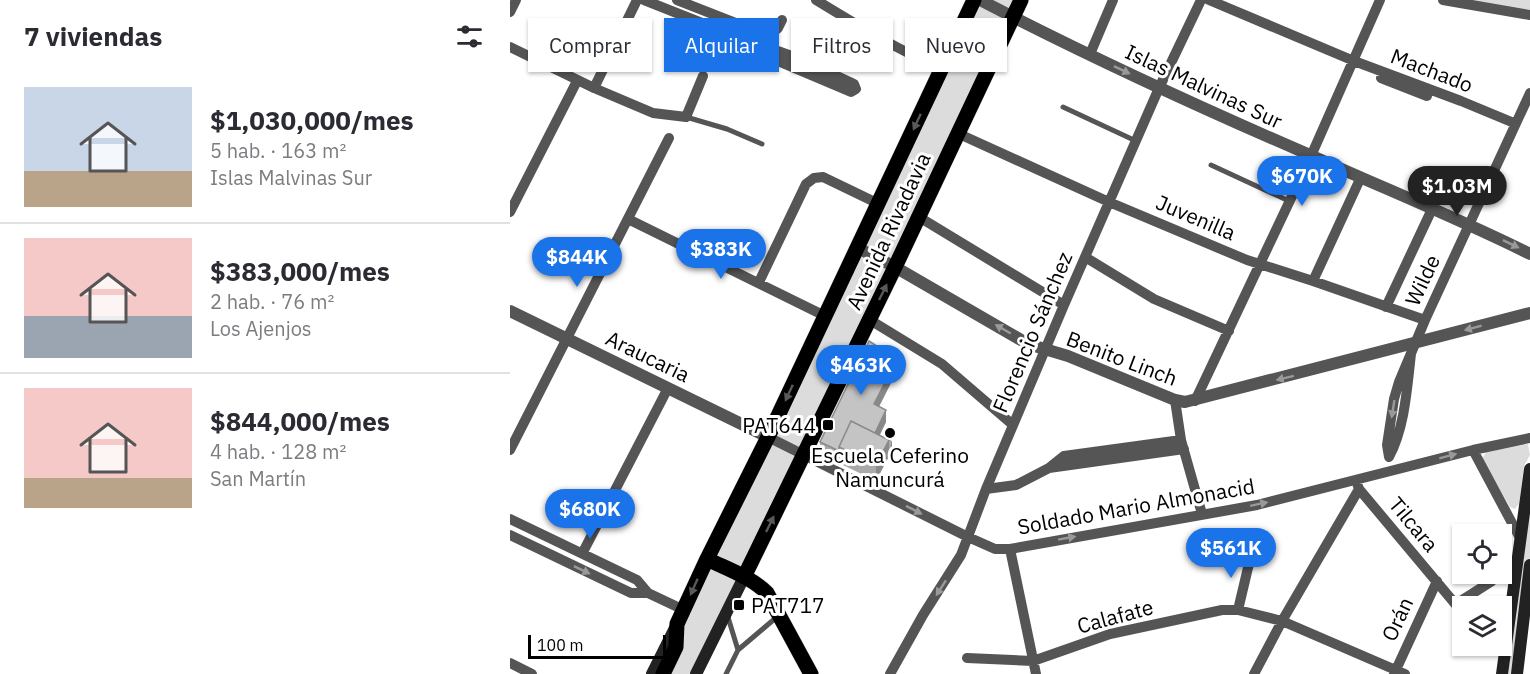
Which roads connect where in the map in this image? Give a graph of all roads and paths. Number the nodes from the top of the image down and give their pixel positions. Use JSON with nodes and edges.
{"nodes":[{"id":1,"x":516,"y":0,"type":"edge"},
{"id":2,"x":637,"y":0,"type":"edge"},
{"id":3,"x":644,"y":0,"type":"edge"},
{"id":4,"x":677,"y":0,"type":"edge"},
{"id":5,"x":816,"y":0,"type":"edge"},
{"id":6,"x":974,"y":0,"type":"edge"},
{"id":7,"x":980,"y":0,"type":"edge"},
{"id":8,"x":1021,"y":0,"type":"edge"},
{"id":9,"x":1113,"y":0,"type":"edge"},
{"id":10,"x":1201,"y":0,"type":"edge"},
{"id":11,"x":1209,"y":0,"type":"edge"},
{"id":12,"x":1380,"y":0,"type":"edge"},
{"id":13,"x":1443,"y":0,"type":"edge"},
{"id":14,"x":510,"y":12,"type":"edge"},
{"id":15,"x":1530,"y":15,"type":"edge"},
{"id":16,"x":1013,"y":17,"type":"junction"},
{"id":17,"x":690,"y":18,"type":"edge"},
{"id":18,"x":723,"y":18,"type":"edge"},
{"id":19,"x":966,"y":18,"type":"edge"},
{"id":20,"x":782,"y":20,"type":"dead end"},
{"id":21,"x":779,"y":24,"type":"edge"},
{"id":22,"x":510,"y":47,"type":"edge"},
{"id":23,"x":765,"y":47,"type":"joint"},
{"id":24,"x":905,"y":51,"type":"edge"},
{"id":25,"x":1090,"y":54,"type":"junction"},
{"id":26,"x":1354,"y":61,"type":"junction"},
{"id":27,"x":941,"y":72,"type":"edge"},
{"id":28,"x":703,"y":76,"type":"dead end"},
{"id":29,"x":577,"y":81,"type":"junction"},
{"id":30,"x":594,"y":88,"type":"junction"},
{"id":31,"x":1159,"y":88,"type":"junction"},
{"id":32,"x":1530,"y":93,"type":"edge"},
{"id":33,"x":1063,"y":107,"type":"dead end"},
{"id":34,"x":686,"y":117,"type":"junction"},
{"id":35,"x":1514,"y":123,"type":"junction"},
{"id":36,"x":957,"y":134,"type":"junction"},
{"id":37,"x":669,"y":138,"type":"dead end"},
{"id":38,"x":1136,"y":141,"type":"junction"},
{"id":39,"x":762,"y":144,"type":"dead end"},
{"id":40,"x":1311,"y":156,"type":"junction"},
{"id":41,"x":1211,"y":165,"type":"dead end"},
{"id":42,"x":1361,"y":177,"type":"junction"},
{"id":43,"x":1289,"y":201,"type":"junction"},
{"id":44,"x":1109,"y":202,"type":"junction"},
{"id":45,"x":879,"y":204,"type":"junction"},
{"id":46,"x":1433,"y":207,"type":"junction"},
{"id":47,"x":510,"y":213,"type":"edge"},
{"id":48,"x":919,"y":217,"type":"junction"},
{"id":49,"x":628,"y":219,"type":"junction"},
{"id":50,"x":1470,"y":224,"type":"junction"},
{"id":51,"x":858,"y":248,"type":"junction"},
{"id":52,"x":1530,"y":254,"type":"edge"},
{"id":53,"x":1085,"y":257,"type":"junction"},
{"id":54,"x":1260,"y":264,"type":"junction"},
{"id":55,"x":896,"y":267,"type":"junction"},
{"id":56,"x":1313,"y":281,"type":"junction"},
{"id":57,"x":759,"y":282,"type":"junction"},
{"id":58,"x":1064,"y":305,"type":"junction"},
{"id":59,"x":1386,"y":307,"type":"junction"},
{"id":60,"x":510,"y":311,"type":"edge"},
{"id":61,"x":1530,"y":314,"type":"edge"},
{"id":62,"x":825,"y":316,"type":"junction"},
{"id":63,"x":870,"y":320,"type":"junction"},
{"id":64,"x":1425,"y":320,"type":"junction"},
{"id":65,"x":1229,"y":331,"type":"junction"},
{"id":66,"x":567,"y":339,"type":"junction"},
{"id":67,"x":1045,"y":349,"type":"junction"},
{"id":68,"x":1414,"y":349,"type":"junction"},
{"id":69,"x":668,"y":388,"type":"junction"},
{"id":70,"x":1175,"y":400,"type":"junction"},
{"id":71,"x":1195,"y":401,"type":"junction"},
{"id":72,"x":1013,"y":425,"type":"junction"},
{"id":73,"x":768,"y":437,"type":"junction"},
{"id":74,"x":1530,"y":438,"type":"edge"},
{"id":75,"x":1183,"y":445,"type":"junction"},
{"id":76,"x":510,"y":450,"type":"edge"},
{"id":77,"x":1473,"y":450,"type":"junction"},
{"id":78,"x":804,"y":454,"type":"junction"},
{"id":79,"x":1530,"y":469,"type":"edge"},
{"id":80,"x":1387,"y":473,"type":"junction"},
{"id":81,"x":1357,"y":485,"type":"junction"},
{"id":82,"x":986,"y":489,"type":"junction"},
{"id":83,"x":1202,"y":514,"type":"junction"},
{"id":84,"x":510,"y":519,"type":"edge"},
{"id":85,"x":510,"y":535,"type":"edge"},
{"id":86,"x":968,"y":537,"type":"junction"},
{"id":87,"x":1520,"y":538,"type":"junction"},
{"id":88,"x":1010,"y":549,"type":"junction"},
{"id":89,"x":583,"y":552,"type":"junction"},
{"id":90,"x":1251,"y":555,"type":"dead end"},
{"id":91,"x":707,"y":559,"type":"junction"},
{"id":92,"x":1530,"y":565,"type":"edge"},
{"id":93,"x":744,"y":577,"type":"junction"},
{"id":94,"x":1437,"y":581,"type":"junction"},
{"id":95,"x":1488,"y":584,"type":"edge"},
{"id":96,"x":648,"y":593,"type":"junction"},
{"id":97,"x":1474,"y":596,"type":"edge"},
{"id":98,"x":1452,"y":599,"type":"edge"},
{"id":99,"x":1238,"y":610,"type":"junction"},
{"id":100,"x":727,"y":612,"type":"junction"},
{"id":101,"x":779,"y":616,"type":"junction"},
{"id":102,"x":680,"y":617,"type":"junction"},
{"id":103,"x":1282,"y":621,"type":"junction"},
{"id":104,"x":738,"y":650,"type":"junction"},
{"id":105,"x":968,"y":658,"type":"dead end"},
{"id":106,"x":1032,"y":661,"type":"junction"},
{"id":107,"x":510,"y":663,"type":"edge"},
{"id":108,"x":1398,"y":672,"type":"edge"},
{"id":109,"x":532,"y":674,"type":"edge"},
{"id":110,"x":652,"y":674,"type":"edge"},
{"id":111,"x":663,"y":674,"type":"edge"},
{"id":112,"x":696,"y":674,"type":"edge"},
{"id":113,"x":726,"y":674,"type":"edge"},
{"id":114,"x":811,"y":674,"type":"edge"},
{"id":115,"x":890,"y":674,"type":"edge"},
{"id":116,"x":1036,"y":674,"type":"edge"},
{"id":117,"x":1254,"y":674,"type":"edge"},
{"id":118,"x":1502,"y":674,"type":"edge"},
{"id":119,"x":1517,"y":674,"type":"edge"}],
"edges":[{"from":1,"to":14,"type":"street"},
{"from":2,"to":30,"type":"street"},
{"from":3,"to":17,"type":"street"},
{"from":4,"to":18,"type":"street"},
{"from":5,"to":24,"type":"street"},
{"from":6,"to":19,"type":"main road","name":"Avenida Rivadavia"},
{"from":7,"to":16,"type":"street","name":"Islas Malvinas Sur"},
{"from":8,"to":16,"type":"main road","name":"Avenida Rivadavia"},
{"from":9,"to":25,"type":"street"},
{"from":10,"to":31,"type":"street","name":"Florencio Sánchez"},
{"from":11,"to":26,"type":"street","name":"Machado"},
{"from":12,"to":26,"type":"street"},
{"from":13,"to":15,"type":"street"},
{"from":16,"to":25,"type":"street","name":"Islas Malvinas Sur"},
{"from":16,"to":36,"type":"main road","name":"Avenida Rivadavia"},
{"from":20,"to":21,"type":"street"},
{"from":22,"to":29,"type":"street"},
{"from":23,"to":23,"type":"street"},
{"from":25,"to":31,"type":"street","name":"Islas Malvinas Sur","one_way":true},
{"from":26,"to":35,"type":"street","name":"Machado"},
{"from":26,"to":40,"type":"street"},
{"from":27,"to":45,"type":"main road","name":"Avenida Rivadavia","one_way":true},
{"from":28,"to":34,"type":"street"},
{"from":29,"to":30,"type":"street"},
{"from":29,"to":47,"type":"street"},
{"from":30,"to":34,"type":"street"},
{"from":31,"to":38,"type":"street","name":"Florencio Sánchez"},
{"from":31,"to":40,"type":"street","name":"Islas Malvinas Sur"},
{"from":32,"to":35,"type":"street","name":"Wilde"},
{"from":33,"to":38,"type":"lane"},
{"from":34,"to":39,"type":"lane"},
{"from":35,"to":50,"type":"street","name":"Wilde"},
{"from":36,"to":44,"type":"street","name":"Juvenilla"},
{"from":36,"to":48,"type":"main road","name":"Avenida Rivadavia"},
{"from":37,"to":49,"type":"street"},
{"from":38,"to":44,"type":"street","name":"Florencio Sánchez"},
{"from":40,"to":42,"type":"street","name":"Islas Malvinas Sur"},
{"from":40,"to":43,"type":"street"},
{"from":41,"to":43,"type":"lane"},
{"from":42,"to":46,"type":"street","name":"Islas Malvinas Sur"},
{"from":42,"to":56,"type":"street"},
{"from":43,"to":54,"type":"street"},
{"from":44,"to":53,"type":"street","name":"Florencio Sánchez"},
{"from":44,"to":54,"type":"street","name":"Juvenilla"},
{"from":45,"to":51,"type":"main road","name":"Avenida Rivadavia"},
{"from":45,"to":57,"type":"street"},
{"from":46,"to":50,"type":"street","name":"Islas Malvinas Sur"},
{"from":46,"to":59,"type":"street"},
{"from":48,"to":55,"type":"main road","name":"Avenida Rivadavia"},
{"from":48,"to":58,"type":"street"},
{"from":49,"to":57,"type":"street"},
{"from":49,"to":66,"type":"street"},
{"from":50,"to":52,"type":"street","name":"Islas Malvinas Sur","one_way":true},
{"from":50,"to":64,"type":"street","name":"Wilde"},
{"from":51,"to":55,"type":"street","name":"Benito Linch"},
{"from":51,"to":62,"type":"main road","name":"Avenida Rivadavia"},
{"from":53,"to":58,"type":"street","name":"Florencio Sánchez"},
{"from":53,"to":65,"type":"street"},
{"from":54,"to":56,"type":"street","name":"Juvenilla"},
{"from":54,"to":65,"type":"street"},
{"from":63,"to":55,"type":"main road","name":"Avenida Rivadavia","one_way":true},
{"from":67,"to":55,"type":"street","name":"Benito Linch","one_way":true},
{"from":56,"to":59,"type":"street","name":"Juvenilla"},
{"from":57,"to":62,"type":"street"},
{"from":58,"to":67,"type":"street","name":"Florencio Sánchez"},
{"from":59,"to":64,"type":"street","name":"Juvenilla"},
{"from":60,"to":66,"type":"street","name":"Araucaria"},
{"from":61,"to":68,"type":"street","name":"Benito Linch","one_way":true},
{"from":62,"to":73,"type":"main road","name":"Avenida Rivadavia","one_way":true},
{"from":63,"to":72,"type":"street"},
{"from":63,"to":78,"type":"main road","name":"Avenida Rivadavia"},
{"from":64,"to":68,"type":"street","name":"Wilde"},
{"from":65,"to":71,"type":"street"},
{"from":66,"to":69,"type":"street","name":"Araucaria"},
{"from":66,"to":76,"type":"street"},
{"from":67,"to":70,"type":"street","name":"Benito Linch"},
{"from":67,"to":72,"type":"street","name":"Florencio Sánchez"},
{"from":68,"to":71,"type":"street","name":"Benito Linch","one_way":true},
{"from":68,"to":80,"type":"street","name":"Wilde"},
{"from":69,"to":73,"type":"street","name":"Araucaria"},
{"from":69,"to":89,"type":"street"},
{"from":70,"to":71,"type":"street","name":"Benito Linch"},
{"from":70,"to":75,"type":"street"},
{"from":72,"to":82,"type":"street","name":"Florencio Sánchez"},
{"from":73,"to":78,"type":"street","name":"Soldado Mario Almonacid"},
{"from":73,"to":91,"type":"main road","name":"Avenida Rivadavia"},
{"from":74,"to":77,"type":"street","name":"Soldado Mario Almonacid"},
{"from":75,"to":82,"type":"street"},
{"from":75,"to":83,"type":"street"},
{"from":80,"to":77,"type":"street","name":"Soldado Mario Almonacid","one_way":true},
{"from":77,"to":87,"type":"street"},
{"from":78,"to":86,"type":"street","name":"Soldado Mario Almonacid","one_way":true},
{"from":93,"to":78,"type":"main road","name":"Avenida Rivadavia","one_way":true},
{"from":79,"to":87,"type":"main road"},
{"from":80,"to":81,"type":"street","name":"Soldado Mario Almonacid"},
{"from":83,"to":81,"type":"street","name":"Soldado Mario Almonacid","one_way":true},
{"from":81,"to":94,"type":"street","name":"Tilcara"},
{"from":81,"to":103,"type":"street"},
{"from":82,"to":86,"type":"street","name":"Florencio Sánchez"},
{"from":88,"to":83,"type":"street","name":"Soldado Mario Almonacid","one_way":true},
{"from":84,"to":89,"type":"street"},
{"from":85,"to":96,"type":"street","one_way":true},
{"from":86,"to":88,"type":"street","name":"Soldado Mario Almonacid"},
{"from":86,"to":115,"type":"street","name":"Florencio Sánchez","one_way":true},
{"from":87,"to":118,"type":"main road"},
{"from":88,"to":106,"type":"street"},
{"from":89,"to":96,"type":"street"},
{"from":90,"to":99,"type":"street"},
{"from":91,"to":93,"type":"main road"},
{"from":91,"to":102,"type":"main road","name":"Avenida Rivadavia","one_way":true},
{"from":92,"to":119,"type":"main road"},
{"from":93,"to":100,"type":"main road","name":"Avenida Rivadavia"},
{"from":93,"to":101,"type":"main road"},
{"from":94,"to":98,"type":"street","name":"Tilcara"},
{"from":94,"to":108,"type":"street","name":"Orán"},
{"from":95,"to":97,"type":"street"},
{"from":96,"to":102,"type":"street"},
{"from":99,"to":103,"type":"street","name":"Calafate"},
{"from":99,"to":106,"type":"street","name":"Calafate"},
{"from":100,"to":104,"type":"lane"},
{"from":100,"to":112,"type":"main road","name":"Avenida Rivadavia"},
{"from":101,"to":104,"type":"lane"},
{"from":101,"to":114,"type":"main road"},
{"from":102,"to":110,"type":"main road","name":"Avenida Rivadavia"},
{"from":102,"to":111,"type":"main road"},
{"from":103,"to":108,"type":"street","name":"Calafate"},
{"from":103,"to":117,"type":"street"},
{"from":104,"to":113,"type":"lane"},
{"from":105,"to":106,"type":"street","name":"Calafate"},
{"from":106,"to":116,"type":"street"},
{"from":107,"to":109,"type":"street"}]}
